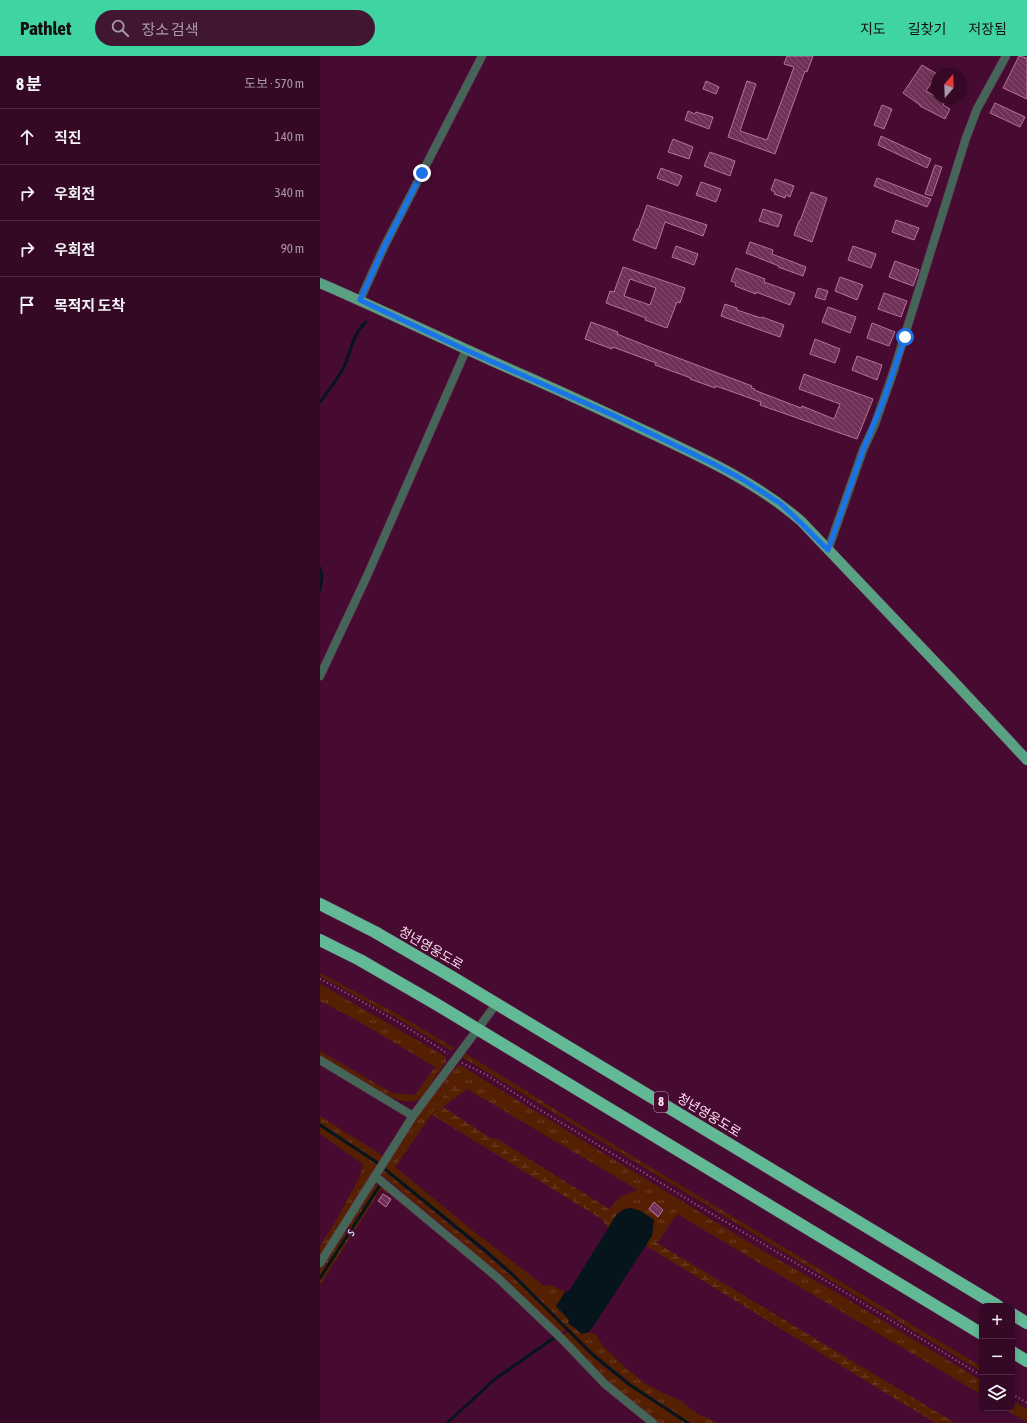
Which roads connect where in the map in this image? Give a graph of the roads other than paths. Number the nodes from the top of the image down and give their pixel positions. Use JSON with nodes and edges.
{"nodes":[{"id":1,"x":482,"y":56,"type":"edge"},
{"id":2,"x":1006,"y":56,"type":"edge"},
{"id":3,"x":320,"y":283,"type":"edge"},
{"id":4,"x":360,"y":300,"type":"junction"},
{"id":5,"x":466,"y":350,"type":"junction"},
{"id":6,"x":828,"y":550,"type":"junction"},
{"id":7,"x":320,"y":676,"type":"edge"},
{"id":8,"x":1027,"y":760,"type":"edge"},
{"id":9,"x":320,"y":904,"type":"edge"},
{"id":10,"x":320,"y":940,"type":"edge"},
{"id":11,"x":497,"y":1003,"type":"junction"},
{"id":12,"x":477,"y":1029,"type":"junction"},
{"id":13,"x":320,"y":1060,"type":"edge"},
{"id":14,"x":413,"y":1116,"type":"junction"},
{"id":15,"x":376,"y":1174,"type":"junction"},
{"id":16,"x":320,"y":1263,"type":"edge"},
{"id":17,"x":993,"y":1303,"type":"edge"},
{"id":18,"x":1015,"y":1316,"type":"edge"},
{"id":19,"x":1027,"y":1323,"type":"edge"},
{"id":20,"x":979,"y":1332,"type":"edge"},
{"id":21,"x":1015,"y":1354,"type":"edge"},
{"id":22,"x":1027,"y":1361,"type":"edge"},
{"id":23,"x":652,"y":1423,"type":"edge"}],
"edges":[{"from":1,"to":4,"type":"street"},
{"from":2,"to":6,"type":"street"},
{"from":3,"to":4,"type":"main road"},
{"from":4,"to":5,"type":"main road"},
{"from":5,"to":6,"type":"main road"},
{"from":5,"to":7,"type":"street"},
{"from":6,"to":8,"type":"main road"},
{"from":9,"to":11,"type":"highway","name":"청년영웅도로","number":"8"},
{"from":10,"to":12,"type":"highway"},
{"from":11,"to":12,"type":"street"},
{"from":11,"to":17,"type":"highway","name":"청년영웅도로","number":"8"},
{"from":12,"to":14,"type":"street"},
{"from":12,"to":20,"type":"highway"},
{"from":13,"to":14,"type":"street"},
{"from":14,"to":15,"type":"street"},
{"from":15,"to":16,"type":"street"},
{"from":15,"to":23,"type":"street"},
{"from":18,"to":19,"type":"highway"},
{"from":21,"to":22,"type":"highway"}]}
